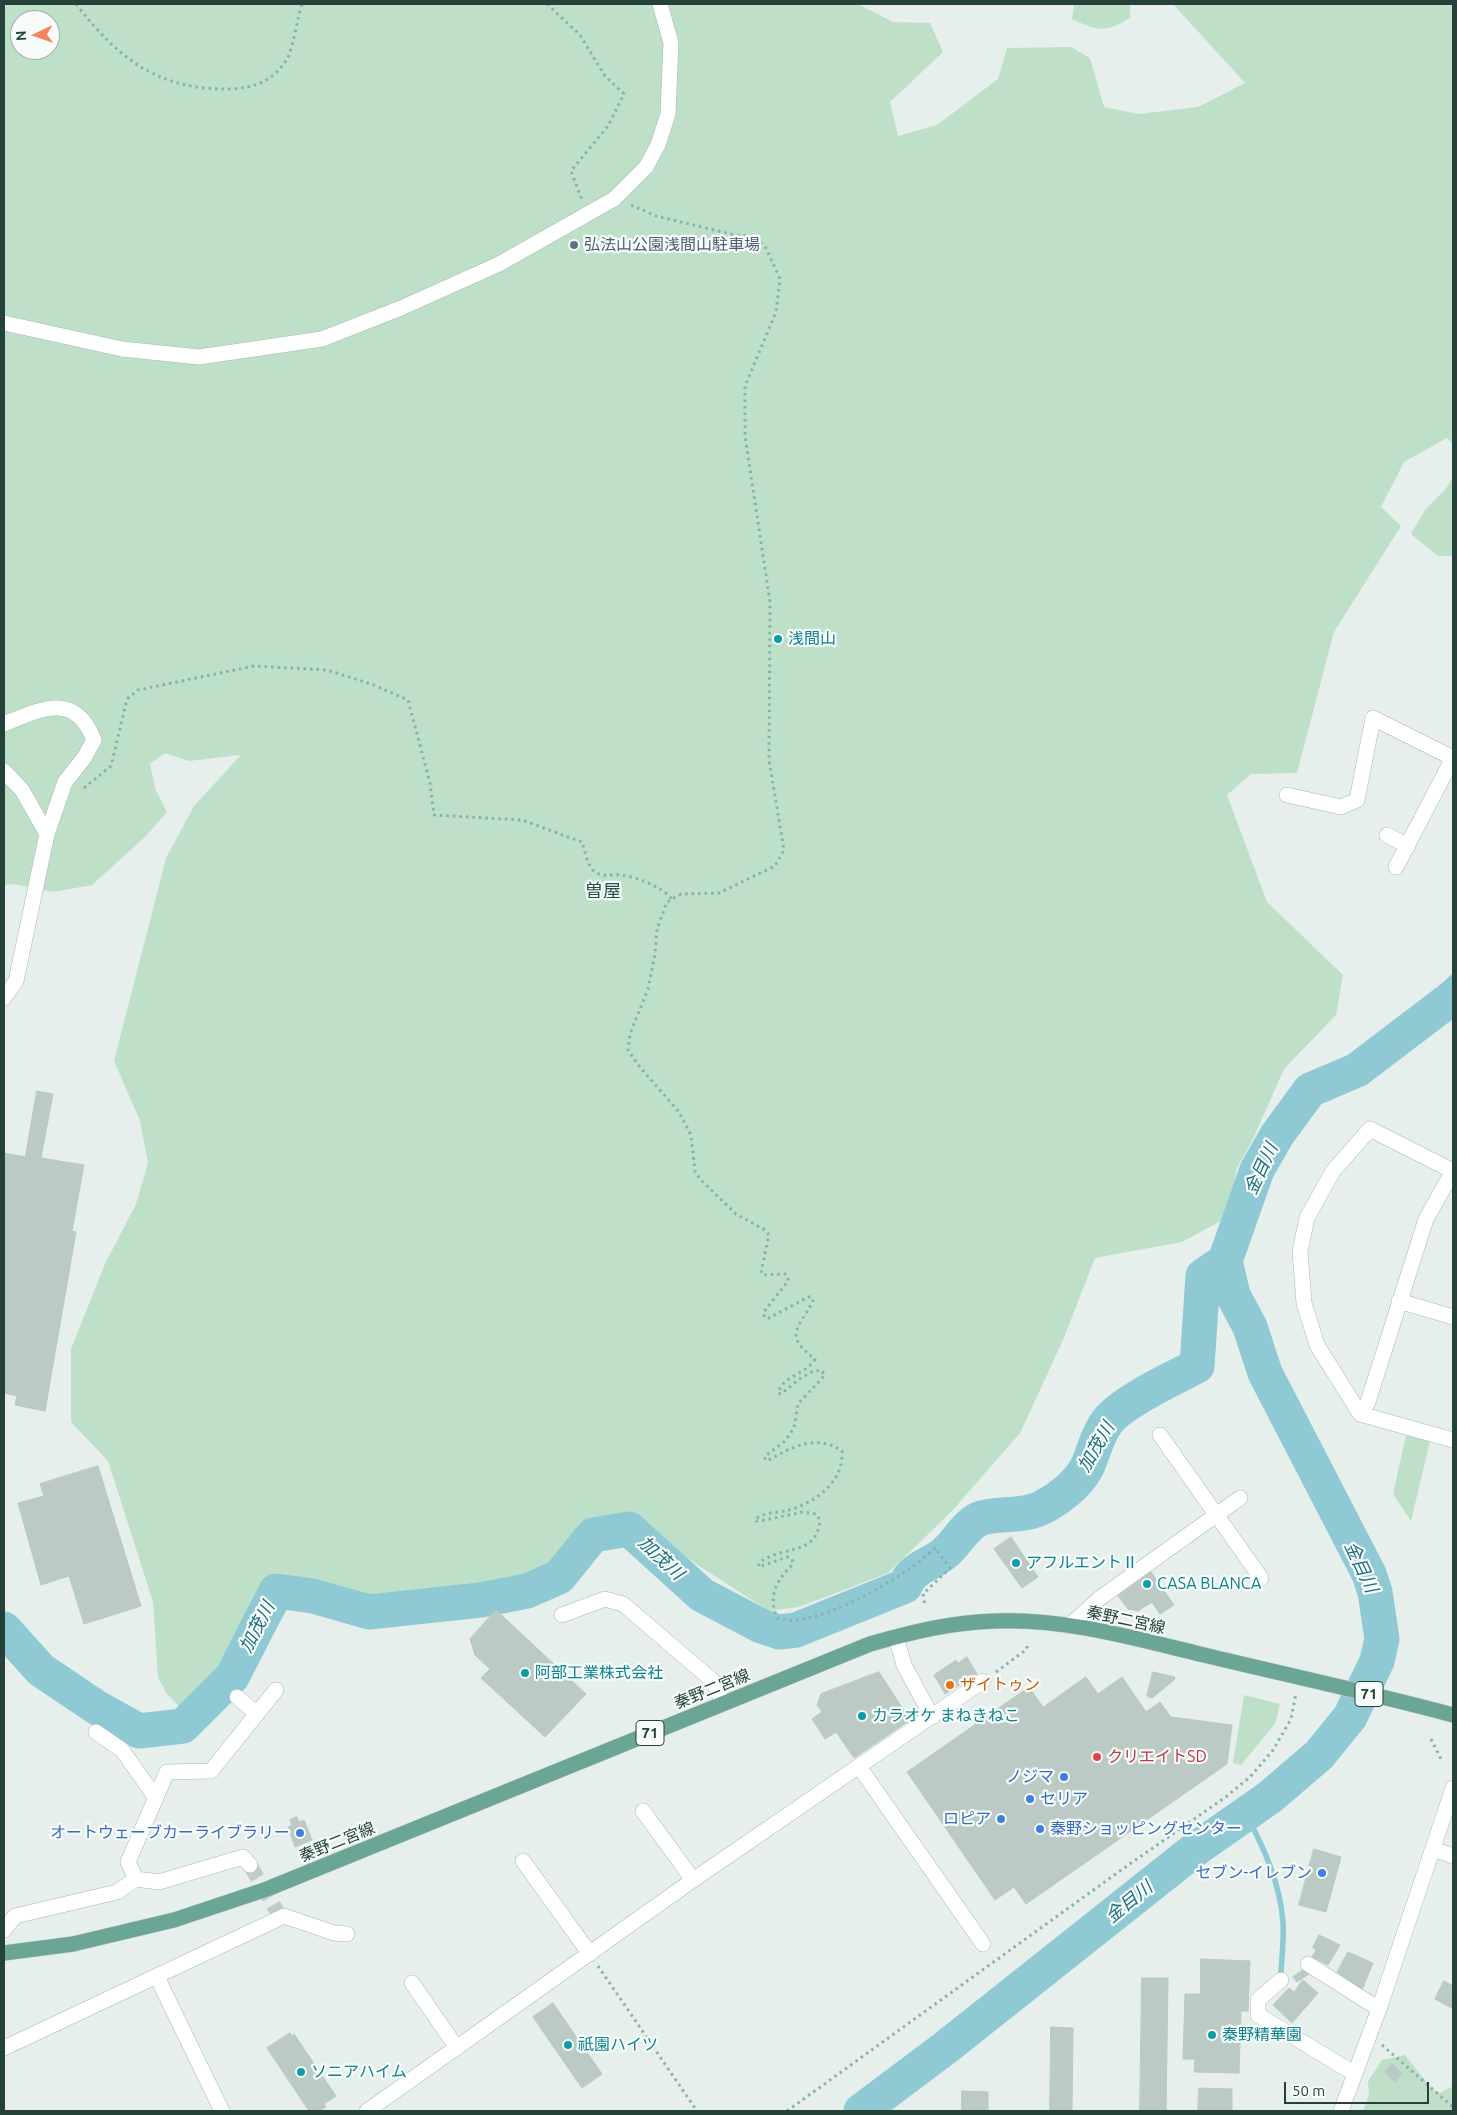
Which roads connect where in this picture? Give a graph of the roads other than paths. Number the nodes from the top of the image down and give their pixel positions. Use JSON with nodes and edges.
{"nodes":[{"id":1,"x":660,"y":4,"type":"edge"},
{"id":2,"x":4,"y":322,"type":"edge"},
{"id":3,"x":4,"y":724,"type":"edge"},
{"id":4,"x":1453,"y":758,"type":"edge"},
{"id":5,"x":4,"y":771,"type":"edge"},
{"id":6,"x":1287,"y":795,"type":"dead end"},
{"id":7,"x":47,"y":834,"type":"junction"},
{"id":8,"x":1387,"y":835,"type":"dead end"},
{"id":9,"x":1408,"y":846,"type":"junction"},
{"id":10,"x":1396,"y":868,"type":"dead end"},
{"id":11,"x":4,"y":998,"type":"edge"},
{"id":12,"x":1453,"y":1170,"type":"edge"},
{"id":13,"x":1399,"y":1302,"type":"junction"},
{"id":14,"x":1453,"y":1317,"type":"edge"},
{"id":15,"x":1360,"y":1414,"type":"junction"},
{"id":16,"x":1160,"y":1435,"type":"dead end"},
{"id":17,"x":1453,"y":1440,"type":"edge"},
{"id":18,"x":1240,"y":1498,"type":"dead end"},
{"id":19,"x":1218,"y":1514,"type":"junction"},
{"id":20,"x":1261,"y":1578,"type":"dead end"},
{"id":21,"x":562,"y":1615,"type":"dead end"},
{"id":22,"x":1069,"y":1626,"type":"junction"},
{"id":23,"x":896,"y":1637,"type":"junction"},
{"id":24,"x":983,"y":1682,"type":"road end"},
{"id":25,"x":276,"y":1690,"type":"dead end"},
{"id":26,"x":237,"y":1697,"type":"dead end"},
{"id":27,"x":723,"y":1703,"type":"junction"},
{"id":28,"x":257,"y":1714,"type":"junction"},
{"id":29,"x":1453,"y":1715,"type":"edge"},
{"id":30,"x":932,"y":1717,"type":"junction"},
{"id":31,"x":96,"y":1732,"type":"dead end"},
{"id":32,"x":860,"y":1768,"type":"junction"},
{"id":33,"x":1453,"y":1788,"type":"edge"},
{"id":34,"x":156,"y":1798,"type":"junction"},
{"id":35,"x":643,"y":1811,"type":"dead end"},
{"id":36,"x":1433,"y":1849,"type":"junction"},
{"id":37,"x":1453,"y":1856,"type":"edge"},
{"id":38,"x":523,"y":1860,"type":"dead end"},
{"id":39,"x":250,"y":1865,"type":"dead end"},
{"id":40,"x":136,"y":1879,"type":"junction"},
{"id":41,"x":693,"y":1880,"type":"junction"},
{"id":42,"x":4,"y":1930,"type":"edge"},
{"id":43,"x":347,"y":1934,"type":"dead end"},
{"id":44,"x":983,"y":1944,"type":"dead end"},
{"id":45,"x":4,"y":1953,"type":"edge"},
{"id":46,"x":590,"y":1954,"type":"junction"},
{"id":47,"x":1308,"y":1964,"type":"dead end"},
{"id":48,"x":157,"y":1977,"type":"junction"},
{"id":49,"x":1281,"y":1980,"type":"dead end"},
{"id":50,"x":412,"y":1983,"type":"dead end"},
{"id":51,"x":1379,"y":2009,"type":"junction"},
{"id":52,"x":4,"y":2048,"type":"edge"},
{"id":53,"x":457,"y":2048,"type":"junction"},
{"id":54,"x":1355,"y":2074,"type":"junction"},
{"id":55,"x":222,"y":2111,"type":"edge"},
{"id":56,"x":367,"y":2111,"type":"edge"},
{"id":57,"x":1341,"y":2111,"type":"edge"}],
"edges":[{"from":1,"to":2,"type":"street"},
{"from":3,"to":7,"type":"street"},
{"from":4,"to":6,"type":"street"},
{"from":4,"to":9,"type":"street"},
{"from":5,"to":7,"type":"street"},
{"from":7,"to":11,"type":"street"},
{"from":8,"to":9,"type":"street"},
{"from":9,"to":10,"type":"street"},
{"from":12,"to":13,"type":"street"},
{"from":12,"to":15,"type":"street"},
{"from":13,"to":14,"type":"street"},
{"from":13,"to":15,"type":"street"},
{"from":15,"to":17,"type":"street"},
{"from":16,"to":19,"type":"street"},
{"from":18,"to":19,"type":"street"},
{"from":19,"to":20,"type":"street"},
{"from":19,"to":22,"type":"street"},
{"from":21,"to":27,"type":"street"},
{"from":22,"to":23,"type":"main road","name":"秦野二宮線","number":"71"},
{"from":22,"to":29,"type":"main road","name":"秦野二宮線","number":"71"},
{"from":23,"to":27,"type":"main road","name":"秦野二宮線","number":"71"},
{"from":23,"to":30,"type":"street"},
{"from":24,"to":30,"type":"street"},
{"from":25,"to":28,"type":"street"},
{"from":26,"to":28,"type":"street"},
{"from":27,"to":45,"type":"main road","name":"秦野二宮線","number":"71"},
{"from":28,"to":34,"type":"street"},
{"from":30,"to":32,"type":"street"},
{"from":31,"to":34,"type":"street"},
{"from":32,"to":41,"type":"street"},
{"from":32,"to":44,"type":"street"},
{"from":33,"to":36,"type":"street"},
{"from":34,"to":40,"type":"street"},
{"from":35,"to":41,"type":"street"},
{"from":36,"to":37,"type":"street"},
{"from":36,"to":51,"type":"street"},
{"from":38,"to":46,"type":"street"},
{"from":39,"to":40,"type":"street"},
{"from":40,"to":42,"type":"street"},
{"from":41,"to":46,"type":"street"},
{"from":43,"to":48,"type":"street"},
{"from":46,"to":53,"type":"street"},
{"from":47,"to":51,"type":"street"},
{"from":48,"to":52,"type":"street"},
{"from":48,"to":55,"type":"street"},
{"from":49,"to":54,"type":"street"},
{"from":50,"to":53,"type":"street"},
{"from":51,"to":54,"type":"street"},
{"from":53,"to":56,"type":"street"},
{"from":54,"to":57,"type":"street"}]}
